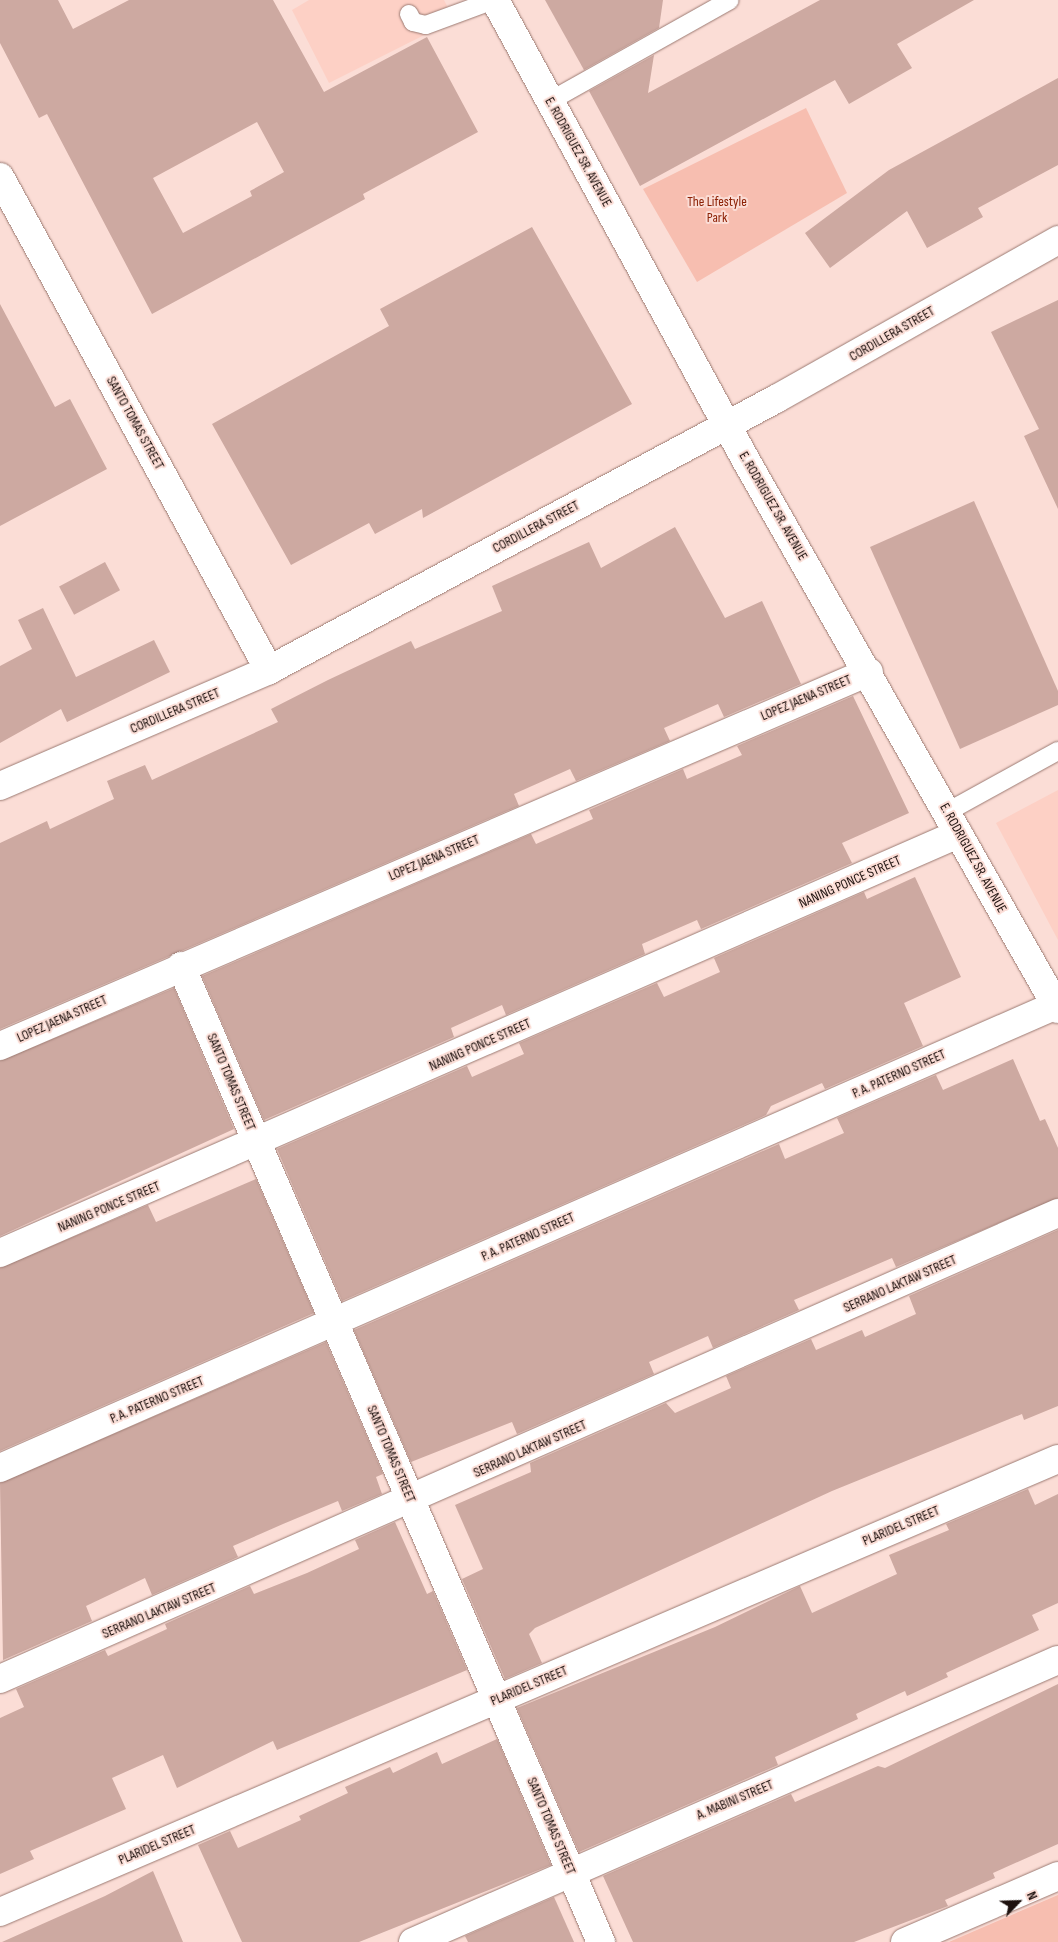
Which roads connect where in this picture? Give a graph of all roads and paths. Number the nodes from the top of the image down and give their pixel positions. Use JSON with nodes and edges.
{"nodes":[{"id":1,"x":494,"y":0,"type":"edge"},
{"id":2,"x":730,"y":0,"type":"edge"},
{"id":3,"x":409,"y":14,"type":"dead end"},
{"id":4,"x":550,"y":100,"type":"junction"},
{"id":5,"x":0,"y":177,"type":"edge"},
{"id":6,"x":1058,"y":240,"type":"edge"},
{"id":7,"x":727,"y":424,"type":"junction"},
{"id":8,"x":269,"y":670,"type":"junction"},
{"id":9,"x":869,"y":672,"type":"junction"},
{"id":10,"x":1058,"y":751,"type":"edge"},
{"id":11,"x":0,"y":786,"type":"edge"},
{"id":12,"x":952,"y":823,"type":"junction"},
{"id":13,"x":180,"y":966,"type":"junction"},
{"id":14,"x":1057,"y":1007,"type":"edge"},
{"id":15,"x":0,"y":1046,"type":"edge"},
{"id":16,"x":258,"y":1144,"type":"junction"},
{"id":17,"x":1058,"y":1213,"type":"edge"},
{"id":18,"x":0,"y":1253,"type":"edge"},
{"id":19,"x":335,"y":1322,"type":"junction"},
{"id":20,"x":1058,"y":1459,"type":"edge"},
{"id":21,"x":0,"y":1468,"type":"edge"},
{"id":22,"x":412,"y":1501,"type":"junction"},
{"id":23,"x":1058,"y":1660,"type":"edge"},
{"id":24,"x":0,"y":1679,"type":"edge"},
{"id":25,"x":497,"y":1699,"type":"junction"},
{"id":26,"x":571,"y":1871,"type":"junction"},
{"id":27,"x":1058,"y":1876,"type":"edge"},
{"id":28,"x":0,"y":1912,"type":"edge"},
{"id":29,"x":413,"y":1942,"type":"edge"},
{"id":30,"x":602,"y":1942,"type":"edge"},
{"id":31,"x":905,"y":1942,"type":"edge"}],
"edges":[{"from":1,"to":3,"type":"lane"},
{"from":1,"to":4,"type":"street","name":"E. RODRIGUEZ SR. AVENUE"},
{"from":2,"to":4,"type":"lane"},
{"from":4,"to":7,"type":"street","name":"E. RODRIGUEZ SR. AVENUE"},
{"from":5,"to":8,"type":"street","name":"SANTO TOMAS STREET"},
{"from":6,"to":7,"type":"street","name":"CORDILLERA STREET"},
{"from":7,"to":8,"type":"street","name":"CORDILLERA STREET"},
{"from":7,"to":9,"type":"street","name":"E. RODRIGUEZ SR. AVENUE"},
{"from":8,"to":11,"type":"street","name":"CORDILLERA STREET"},
{"from":9,"to":12,"type":"street","name":"E. RODRIGUEZ SR. AVENUE"},
{"from":9,"to":13,"type":"street","name":"LOPEZ JAENA STREET"},
{"from":10,"to":12,"type":"lane"},
{"from":12,"to":14,"type":"street","name":"E. RODRIGUEZ SR. AVENUE"},
{"from":12,"to":16,"type":"street","name":"NANING PONCE STREET"},
{"from":13,"to":15,"type":"street","name":"LOPEZ JAENA STREET"},
{"from":13,"to":16,"type":"street","name":"SANTO TOMAS STREET"},
{"from":14,"to":19,"type":"street","name":"P. A. PATERNO STREET"},
{"from":16,"to":18,"type":"street","name":"NANING PONCE STREET"},
{"from":16,"to":19,"type":"street","name":"SANTO TOMAS STREET"},
{"from":17,"to":22,"type":"street","name":"SERRANO LAKTAW STREET"},
{"from":19,"to":21,"type":"street","name":"P. A. PATERNO STREET"},
{"from":19,"to":22,"type":"street","name":"SANTO TOMAS STREET"},
{"from":20,"to":25,"type":"street","name":"PLARIDEL STREET"},
{"from":22,"to":24,"type":"street","name":"SERRANO LAKTAW STREET"},
{"from":22,"to":25,"type":"street","name":"SANTO TOMAS STREET"},
{"from":23,"to":26,"type":"street","name":"A. MABINI STREET"},
{"from":25,"to":26,"type":"street","name":"SANTO TOMAS STREET"},
{"from":25,"to":28,"type":"street","name":"PLARIDEL STREET"},
{"from":26,"to":29,"type":"street","name":"A. MABINI STREET"},
{"from":26,"to":30,"type":"street","name":"SANTO TOMAS STREET"},
{"from":27,"to":31,"type":"street"}]}
